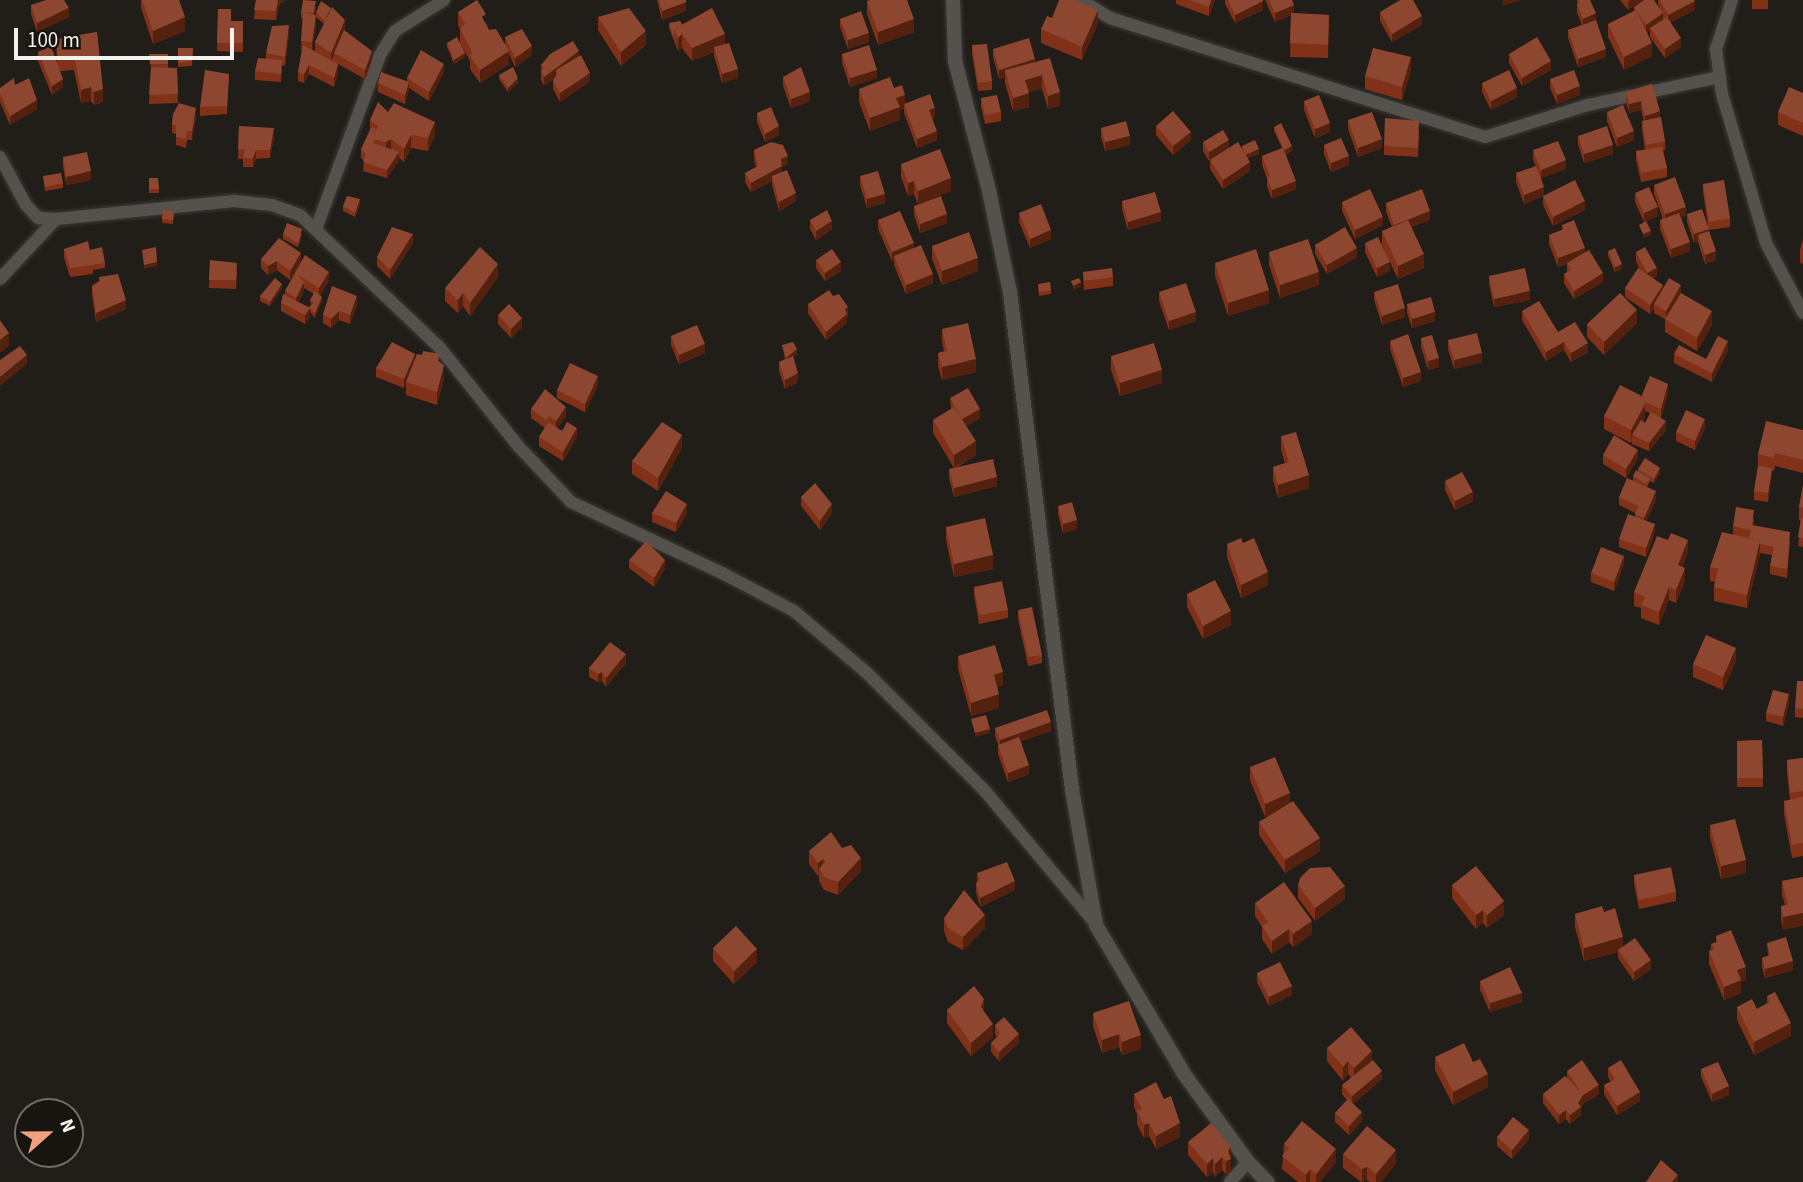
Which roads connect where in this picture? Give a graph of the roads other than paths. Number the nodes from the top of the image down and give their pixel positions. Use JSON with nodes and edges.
{"nodes":[{"id":1,"x":444,"y":0,"type":"edge"},
{"id":2,"x":953,"y":0,"type":"edge"},
{"id":3,"x":1082,"y":0,"type":"edge"},
{"id":4,"x":1732,"y":0,"type":"edge"},
{"id":5,"x":1720,"y":77,"type":"junction"},
{"id":6,"x":0,"y":157,"type":"edge"},
{"id":7,"x":56,"y":219,"type":"junction"},
{"id":8,"x":316,"y":229,"type":"junction"},
{"id":9,"x":0,"y":279,"type":"edge"},
{"id":10,"x":1803,"y":313,"type":"edge"},
{"id":11,"x":1097,"y":925,"type":"junction"},
{"id":12,"x":1248,"y":1161,"type":"junction"},
{"id":13,"x":1230,"y":1182,"type":"edge"},
{"id":14,"x":1267,"y":1182,"type":"edge"}],
"edges":[{"from":1,"to":8,"type":"street"},
{"from":2,"to":11,"type":"street"},
{"from":3,"to":5,"type":"street"},
{"from":4,"to":5,"type":"street"},
{"from":5,"to":10,"type":"street"},
{"from":6,"to":7,"type":"street"},
{"from":7,"to":8,"type":"street"},
{"from":7,"to":9,"type":"street"},
{"from":8,"to":11,"type":"street"},
{"from":11,"to":12,"type":"street"},
{"from":12,"to":13,"type":"street"},
{"from":12,"to":14,"type":"street"}]}
